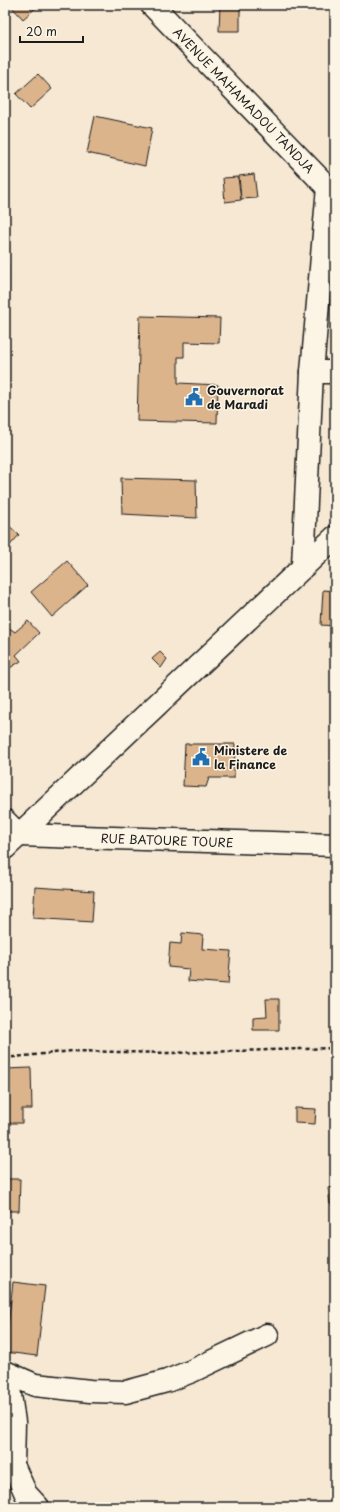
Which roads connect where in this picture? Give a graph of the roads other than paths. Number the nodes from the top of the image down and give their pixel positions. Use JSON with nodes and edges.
{"nodes":[{"id":1,"x":152,"y":5,"type":"edge"},
{"id":2,"x":333,"y":190,"type":"edge"},
{"id":3,"x":312,"y":372,"type":"junction"},
{"id":4,"x":335,"y":372,"type":"edge"},
{"id":5,"x":335,"y":538,"type":"edge"},
{"id":6,"x":304,"y":566,"type":"junction"},
{"id":7,"x":10,"y":835,"type":"edge"},
{"id":8,"x":335,"y":845,"type":"edge"},
{"id":9,"x":267,"y":1335,"type":"dead end"},
{"id":10,"x":6,"y":1373,"type":"edge"},
{"id":11,"x":9,"y":1466,"type":"edge"},
{"id":12,"x":38,"y":1507,"type":"edge"}],
"edges":[{"from":1,"to":2,"type":"street","name":"AVENUE MAHAMADOU TANDJA"},
{"from":2,"to":3,"type":"street"},
{"from":3,"to":4,"type":"street"},
{"from":3,"to":6,"type":"street"},
{"from":5,"to":6,"type":"street"},
{"from":6,"to":7,"type":"street"},
{"from":7,"to":8,"type":"street","name":"RUE BATOURE TOURE"},
{"from":9,"to":10,"type":"street"},
{"from":10,"to":11,"type":"street"},
{"from":11,"to":12,"type":"street"}]}
